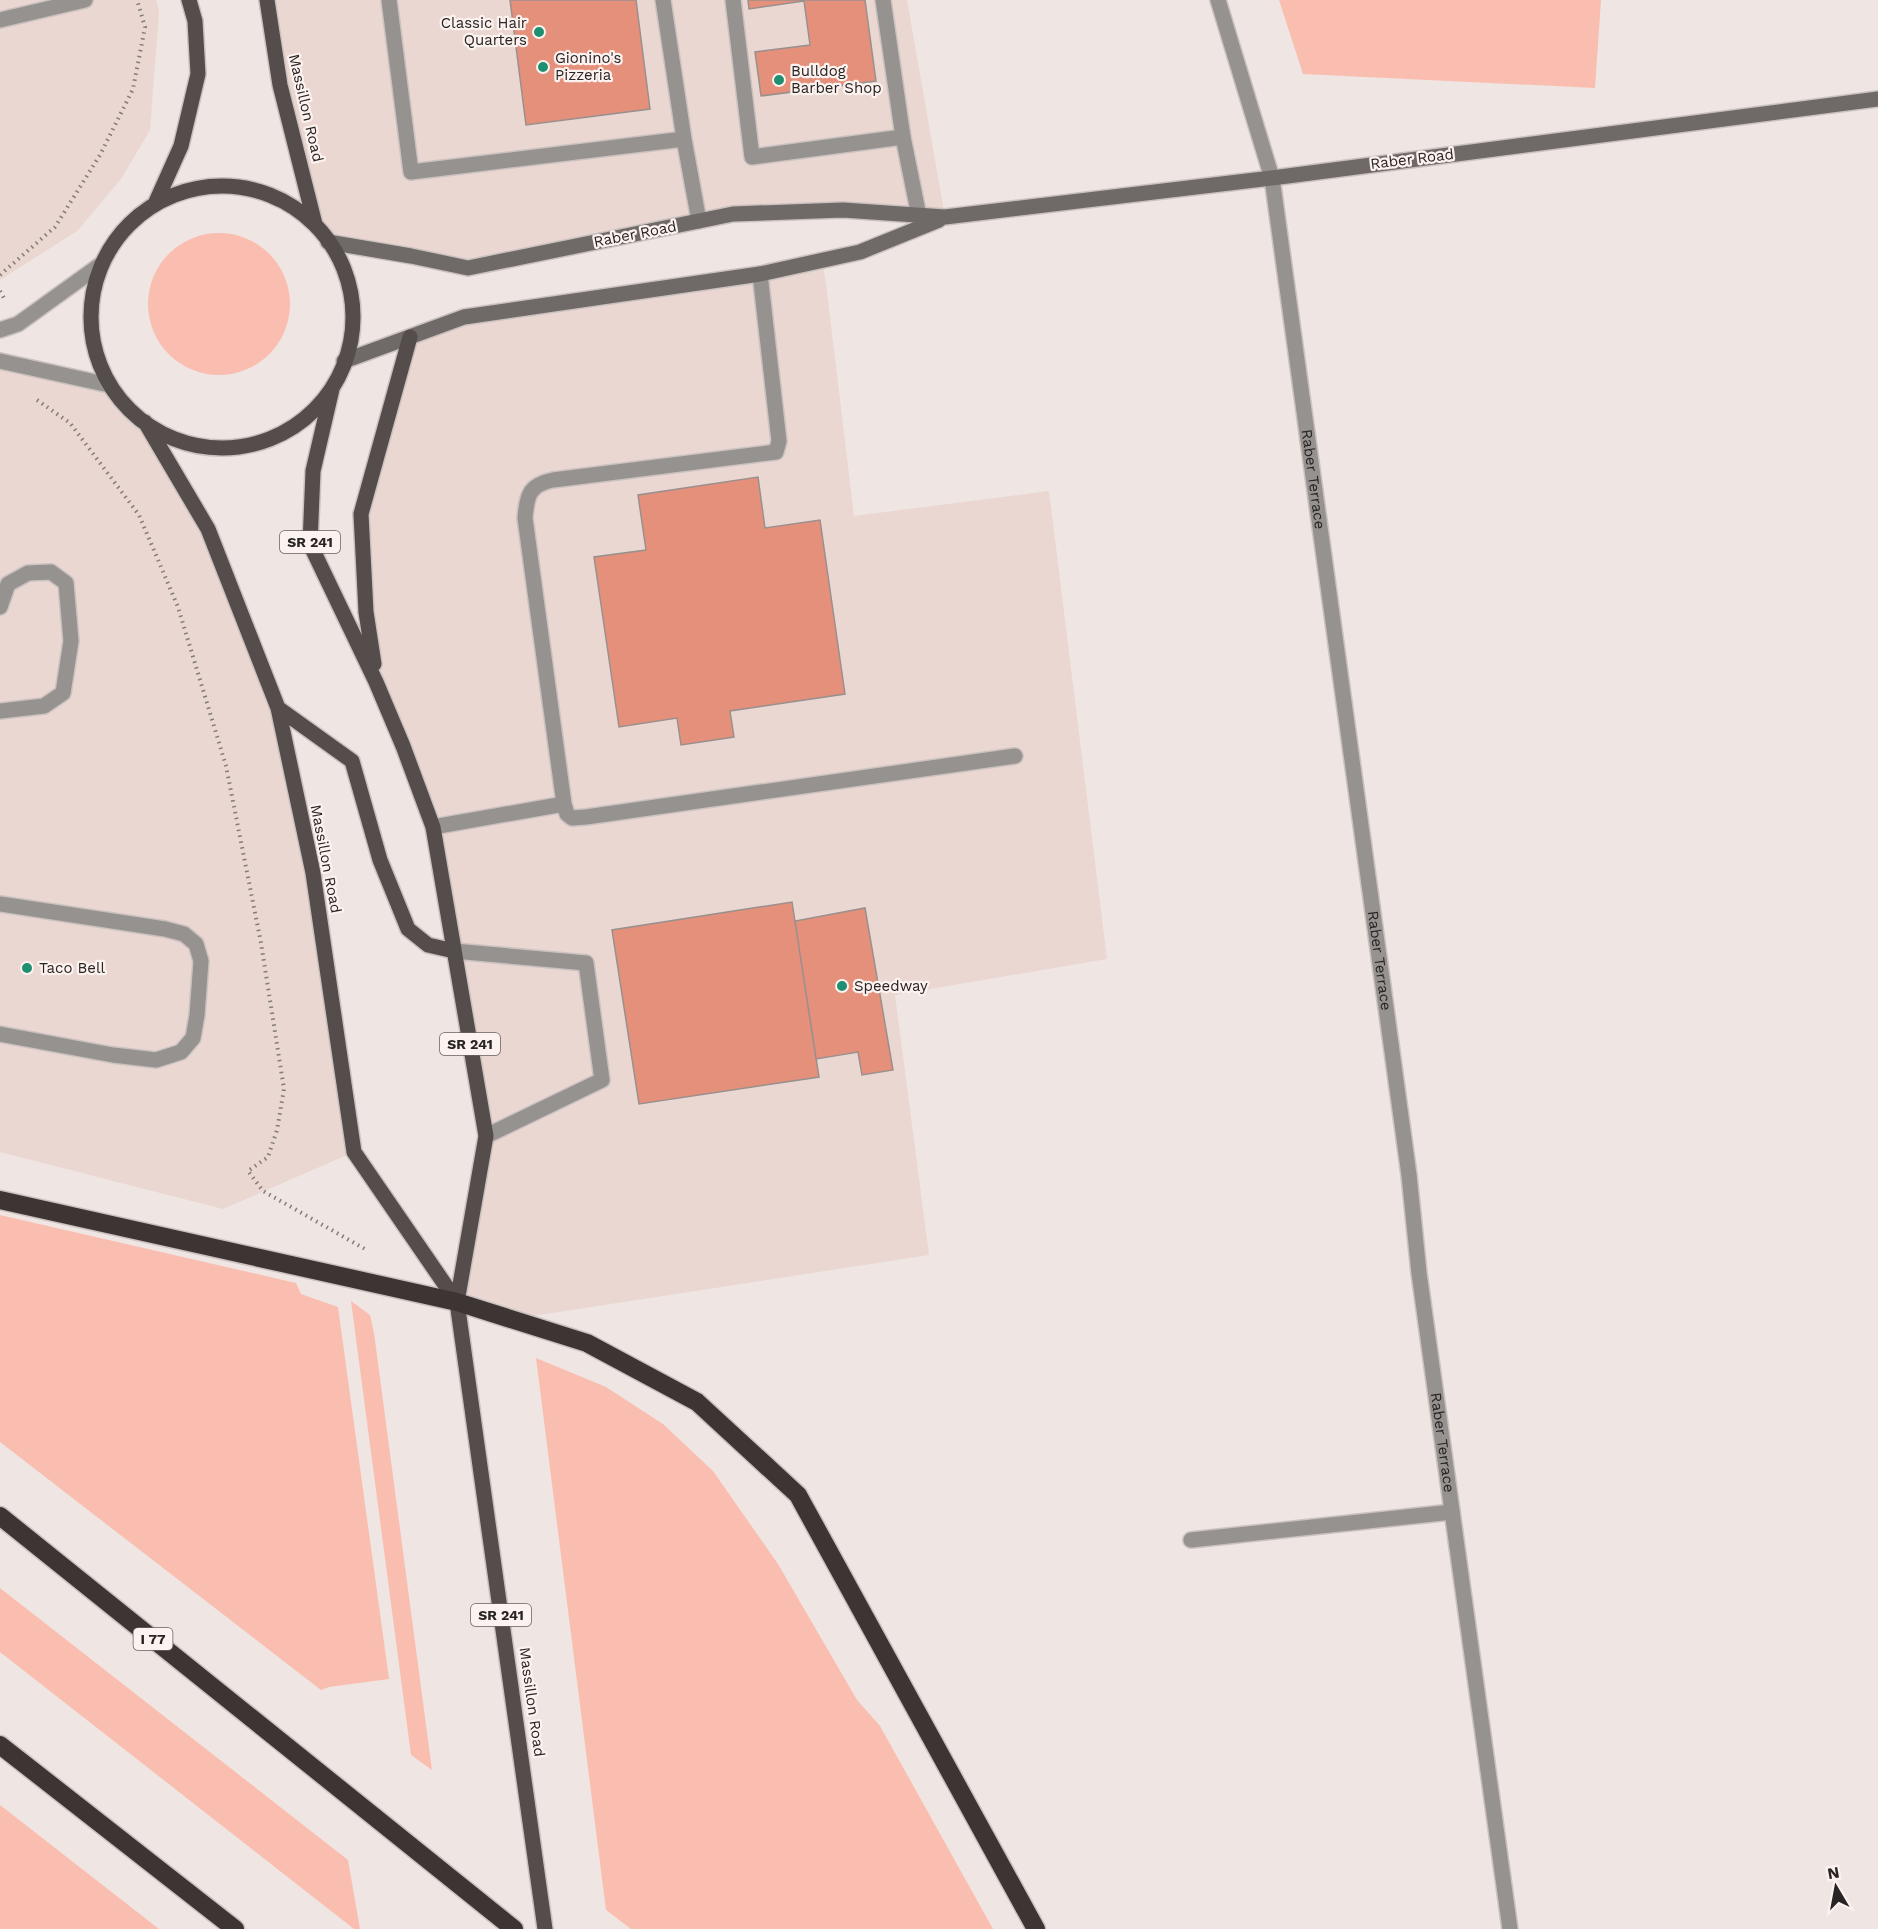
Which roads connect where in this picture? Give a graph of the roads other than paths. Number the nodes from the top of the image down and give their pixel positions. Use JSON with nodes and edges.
{"nodes":[{"id":1,"x":85,"y":0,"type":"edge"},
{"id":2,"x":189,"y":0,"type":"edge"},
{"id":3,"x":267,"y":0,"type":"edge"},
{"id":4,"x":389,"y":0,"type":"edge"},
{"id":5,"x":663,"y":0,"type":"edge"},
{"id":6,"x":733,"y":0,"type":"edge"},
{"id":7,"x":883,"y":0,"type":"edge"},
{"id":8,"x":1218,"y":0,"type":"edge"},
{"id":9,"x":0,"y":20,"type":"edge"},
{"id":10,"x":1878,"y":99,"type":"edge"},
{"id":11,"x":903,"y":137,"type":"junction"},
{"id":12,"x":684,"y":139,"type":"junction"},
{"id":13,"x":1272,"y":178,"type":"junction"},
{"id":14,"x":155,"y":204,"type":"junction"},
{"id":15,"x":919,"y":216,"type":"junction"},
{"id":16,"x":945,"y":218,"type":"junction"},
{"id":17,"x":699,"y":221,"type":"junction"},
{"id":18,"x":315,"y":224,"type":"junction"},
{"id":19,"x":328,"y":242,"type":"junction"},
{"id":20,"x":100,"y":265,"type":"junction"},
{"id":21,"x":760,"y":274,"type":"junction"},
{"id":22,"x":0,"y":330,"type":"edge"},
{"id":23,"x":410,"y":337,"type":"junction"},
{"id":24,"x":0,"y":361,"type":"edge"},
{"id":25,"x":344,"y":361,"type":"junction"},
{"id":26,"x":109,"y":385,"type":"junction"},
{"id":27,"x":332,"y":389,"type":"junction"},
{"id":28,"x":145,"y":422,"type":"junction"},
{"id":29,"x":0,"y":607,"type":"edge"},
{"id":30,"x":376,"y":682,"type":"junction"},
{"id":31,"x":278,"y":708,"type":"junction"},
{"id":32,"x":0,"y":711,"type":"edge"},
{"id":33,"x":1016,"y":756,"type":"dead end"},
{"id":34,"x":564,"y":804,"type":"junction"},
{"id":35,"x":432,"y":827,"type":"junction"},
{"id":36,"x":0,"y":904,"type":"edge"},
{"id":37,"x":454,"y":951,"type":"junction"},
{"id":38,"x":0,"y":1034,"type":"edge"},
{"id":39,"x":486,"y":1136,"type":"junction"},
{"id":40,"x":0,"y":1200,"type":"edge"},
{"id":41,"x":457,"y":1302,"type":"junction"},
{"id":42,"x":1452,"y":1512,"type":"junction"},
{"id":43,"x":0,"y":1516,"type":"edge"},
{"id":44,"x":1191,"y":1539,"type":"dead end"},
{"id":45,"x":0,"y":1745,"type":"edge"},
{"id":46,"x":235,"y":1929,"type":"edge"},
{"id":47,"x":514,"y":1929,"type":"edge"},
{"id":48,"x":545,"y":1929,"type":"edge"},
{"id":49,"x":1036,"y":1929,"type":"edge"},
{"id":50,"x":1510,"y":1929,"type":"edge"}],
"edges":[{"from":1,"to":9,"type":"street"},
{"from":2,"to":14,"type":"main road"},
{"from":3,"to":18,"type":"main road","name":"Massillon Road"},
{"from":4,"to":12,"type":"street"},
{"from":5,"to":12,"type":"street"},
{"from":6,"to":11,"type":"street"},
{"from":7,"to":11,"type":"street"},
{"from":8,"to":13,"type":"street","name":"Raber Terrace"},
{"from":10,"to":13,"type":"street","name":"Raber Road"},
{"from":11,"to":15,"type":"street"},
{"from":12,"to":17,"type":"street"},
{"from":13,"to":16,"type":"street","name":"Raber Road"},
{"from":13,"to":42,"type":"street","name":"Raber Terrace"},
{"from":14,"to":18,"type":"main road"},
{"from":14,"to":20,"type":"main road"},
{"from":15,"to":16,"type":"street","name":"Raber Road"},
{"from":15,"to":17,"type":"street","name":"Raber Road"},
{"from":16,"to":21,"type":"street","name":"Raber Road"},
{"from":17,"to":19,"type":"street","name":"Raber Road"},
{"from":18,"to":19,"type":"main road"},
{"from":19,"to":25,"type":"main road"},
{"from":20,"to":22,"type":"street"},
{"from":20,"to":26,"type":"main road"},
{"from":21,"to":23,"type":"street","name":"Raber Road"},
{"from":21,"to":34,"type":"street"},
{"from":23,"to":25,"type":"street","name":"Raber Road"},
{"from":23,"to":30,"type":"main road"},
{"from":24,"to":26,"type":"street"},
{"from":25,"to":27,"type":"main road"},
{"from":26,"to":28,"type":"main road"},
{"from":27,"to":28,"type":"main road"},
{"from":27,"to":30,"type":"main road","name":"Massillon Road","number":"SR 241"},
{"from":28,"to":31,"type":"main road","name":"Massillon Road"},
{"from":29,"to":32,"type":"street"},
{"from":30,"to":35,"type":"main road","name":"Massillon Road","number":"SR 241"},
{"from":31,"to":37,"type":"main road"},
{"from":31,"to":41,"type":"main road","name":"Massillon Road"},
{"from":33,"to":34,"type":"street"},
{"from":34,"to":35,"type":"street"},
{"from":35,"to":37,"type":"main road","name":"Massillon Road","number":"SR 241"},
{"from":36,"to":38,"type":"street"},
{"from":37,"to":39,"type":"main road","name":"Massillon Road","number":"SR 241"},
{"from":37,"to":39,"type":"street"},
{"from":39,"to":41,"type":"main road","name":"Massillon Road","number":"SR 241"},
{"from":40,"to":41,"type":"highway"},
{"from":41,"to":48,"type":"main road","name":"Massillon Road","number":"SR 241"},
{"from":41,"to":49,"type":"highway"},
{"from":42,"to":44,"type":"street"},
{"from":42,"to":50,"type":"street","name":"Raber Terrace"},
{"from":43,"to":47,"type":"highway","number":"I 77"},
{"from":45,"to":46,"type":"highway"}]}
